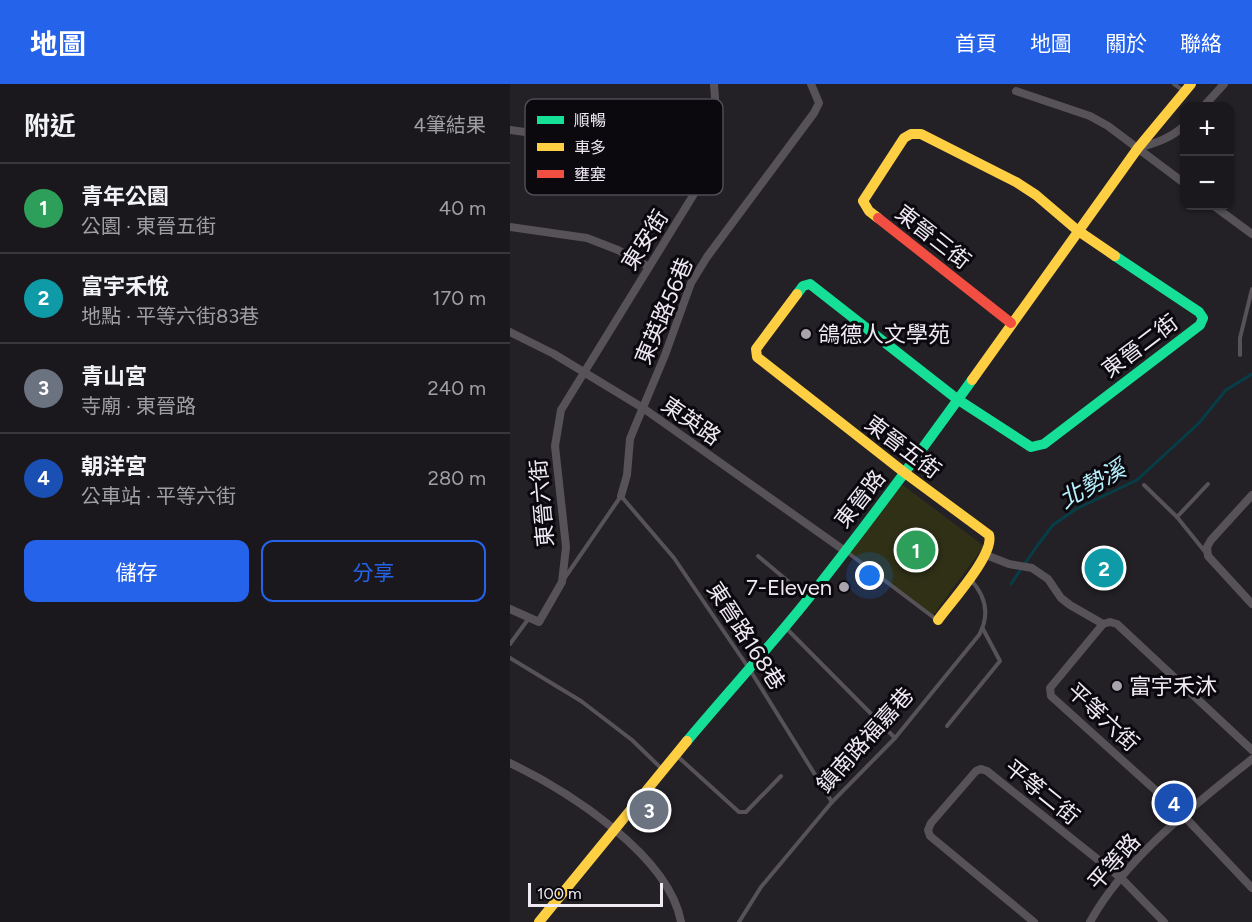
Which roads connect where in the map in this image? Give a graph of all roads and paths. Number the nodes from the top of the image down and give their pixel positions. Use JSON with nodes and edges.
{"nodes":[{"id":1,"x":714,"y":84,"type":"edge"},
{"id":2,"x":811,"y":84,"type":"edge"},
{"id":3,"x":1174,"y":84,"type":"edge"},
{"id":4,"x":1224,"y":84,"type":"edge"},
{"id":5,"x":1188,"y":88,"type":"edge"},
{"id":6,"x":1016,"y":92,"type":"dead end"},
{"id":7,"x":715,"y":99,"type":"edge"},
{"id":8,"x":1208,"y":102,"type":"edge"},
{"id":9,"x":510,"y":130,"type":"edge"},
{"id":10,"x":1180,"y":130,"type":"edge"},
{"id":11,"x":525,"y":132,"type":"edge"},
{"id":12,"x":1138,"y":148,"type":"junction"},
{"id":13,"x":883,"y":170,"type":"joint"},
{"id":14,"x":1180,"y":179,"type":"edge"},
{"id":15,"x":693,"y":195,"type":"edge"},
{"id":16,"x":1219,"y":210,"type":"edge"},
{"id":17,"x":510,"y":227,"type":"edge"},
{"id":18,"x":1077,"y":230,"type":"junction"},
{"id":19,"x":1252,"y":234,"type":"edge"},
{"id":20,"x":649,"y":267,"type":"junction"},
{"id":21,"x":1252,"y":288,"type":"edge"},
{"id":22,"x":784,"y":311,"type":"joint"},
{"id":23,"x":1011,"y":323,"type":"junction"},
{"id":24,"x":510,"y":332,"type":"edge"},
{"id":25,"x":1240,"y":355,"type":"dead end"},
{"id":26,"x":584,"y":372,"type":"junction"},
{"id":27,"x":957,"y":399,"type":"junction"},
{"id":28,"x":643,"y":408,"type":"junction"},
{"id":29,"x":904,"y":473,"type":"junction"},
{"id":30,"x":1208,"y":484,"type":"dead end"},
{"id":31,"x":1144,"y":485,"type":"dead end"},
{"id":32,"x":1252,"y":495,"type":"edge"},
{"id":33,"x":621,"y":496,"type":"junction"},
{"id":34,"x":1177,"y":517,"type":"junction"},
{"id":35,"x":845,"y":551,"type":"junction"},
{"id":36,"x":986,"y":555,"type":"junction"},
{"id":37,"x":758,"y":556,"type":"dead end"},
{"id":38,"x":1208,"y":556,"type":"junction"},
{"id":39,"x":968,"y":577,"type":"junction"},
{"id":40,"x":562,"y":582,"type":"junction"},
{"id":41,"x":808,"y":599,"type":"junction"},
{"id":42,"x":1252,"y":604,"type":"edge"},
{"id":43,"x":510,"y":609,"type":"edge"},
{"id":44,"x":530,"y":618,"type":"junction"},
{"id":45,"x":938,"y":620,"type":"joint"},
{"id":46,"x":1103,"y":624,"type":"junction"},
{"id":47,"x":785,"y":627,"type":"junction"},
{"id":48,"x":982,"y":629,"type":"junction"},
{"id":49,"x":510,"y":644,"type":"edge"},
{"id":50,"x":510,"y":658,"type":"edge"},
{"id":51,"x":750,"y":670,"type":"junction"},
{"id":52,"x":946,"y":726,"type":"dead end"},
{"id":53,"x":895,"y":738,"type":"junction"},
{"id":54,"x":1252,"y":750,"type":"edge"},
{"id":55,"x":675,"y":754,"type":"junction"},
{"id":56,"x":1252,"y":759,"type":"edge"},
{"id":57,"x":510,"y":763,"type":"edge"},
{"id":58,"x":663,"y":770,"type":"junction"},
{"id":59,"x":781,"y":776,"type":"dead end"},
{"id":60,"x":832,"y":802,"type":"junction"},
{"id":61,"x":1183,"y":815,"type":"junction"},
{"id":62,"x":612,"y":830,"type":"junction"},
{"id":63,"x":1121,"y":878,"type":"junction"},
{"id":64,"x":1252,"y":888,"type":"edge"},
{"id":65,"x":538,"y":922,"type":"edge"},
{"id":66,"x":681,"y":922,"type":"edge"},
{"id":67,"x":739,"y":922,"type":"edge"},
{"id":68,"x":1034,"y":922,"type":"edge"},
{"id":69,"x":1090,"y":922,"type":"edge"},
{"id":70,"x":1164,"y":922,"type":"edge"}],
"edges":[{"from":1,"to":7,"type":"street","name":"東安街"},
{"from":2,"to":28,"type":"street","name":"東英路56巷"},
{"from":3,"to":5,"type":"lane"},
{"from":4,"to":8,"type":"street"},
{"from":5,"to":12,"type":"street","name":"東晉路"},
{"from":6,"to":12,"type":"street"},
{"from":9,"to":11,"type":"street"},
{"from":10,"to":12,"type":"street"},
{"from":12,"to":14,"type":"street"},
{"from":12,"to":18,"type":"street","name":"東晉路"},
{"from":13,"to":18,"type":"street","name":"東晉二街"},
{"from":13,"to":23,"type":"street","name":"東晉三街"},
{"from":15,"to":20,"type":"street","name":"東安街"},
{"from":16,"to":19,"type":"street"},
{"from":17,"to":20,"type":"street"},
{"from":18,"to":23,"type":"street","name":"東晉路"},
{"from":18,"to":27,"type":"street","name":"東晉二街"},
{"from":20,"to":26,"type":"street","name":"東安街"},
{"from":21,"to":25,"type":"lane"},
{"from":22,"to":27,"type":"street","name":"東晉二街"},
{"from":22,"to":29,"type":"street","name":"東晉五街"},
{"from":23,"to":27,"type":"street","name":"東晉路"},
{"from":24,"to":26,"type":"street","name":"東英路"},
{"from":26,"to":28,"type":"street","name":"東英路"},
{"from":26,"to":40,"type":"street","name":"東晉六街"},
{"from":27,"to":29,"type":"street","name":"東晉路"},
{"from":28,"to":33,"type":"street","name":"東英路56巷"},
{"from":28,"to":35,"type":"street","name":"東英路"},
{"from":29,"to":35,"type":"street","name":"東晉路"},
{"from":29,"to":36,"type":"street","name":"東晉五街"},
{"from":30,"to":34,"type":"lane"},
{"from":31,"to":34,"type":"lane"},
{"from":32,"to":38,"type":"street"},
{"from":33,"to":40,"type":"lane"},
{"from":33,"to":51,"type":"lane","name":"東晉路168巷"},
{"from":34,"to":38,"type":"lane"},
{"from":35,"to":41,"type":"street","name":"東晉路"},
{"from":35,"to":45,"type":"lane"},
{"from":36,"to":39,"type":"street"},
{"from":36,"to":46,"type":"street"},
{"from":37,"to":41,"type":"lane"},
{"from":38,"to":42,"type":"street"},
{"from":39,"to":45,"type":"street"},
{"from":39,"to":48,"type":"lane"},
{"from":40,"to":44,"type":"street","name":"東晉六街"},
{"from":41,"to":47,"type":"street","name":"東晉路"},
{"from":43,"to":44,"type":"street"},
{"from":44,"to":49,"type":"lane"},
{"from":46,"to":54,"type":"street"},
{"from":46,"to":61,"type":"street","name":"平等六街"},
{"from":47,"to":51,"type":"street","name":"東晉路"},
{"from":47,"to":53,"type":"lane"},
{"from":48,"to":52,"type":"lane"},
{"from":48,"to":53,"type":"lane","name":"鎮南路福嘉巷"},
{"from":50,"to":58,"type":"lane"},
{"from":51,"to":55,"type":"street","name":"東晉路"},
{"from":51,"to":60,"type":"lane","name":"東晉路168巷"},
{"from":53,"to":60,"type":"lane","name":"鎮南路福嘉巷"},
{"from":55,"to":58,"type":"street","name":"東晉路"},
{"from":55,"to":59,"type":"lane"},
{"from":56,"to":61,"type":"street","name":"平等路"},
{"from":57,"to":62,"type":"street"},
{"from":58,"to":62,"type":"street","name":"東晉路"},
{"from":60,"to":67,"type":"lane","name":"鎮南路福嘉巷"},
{"from":61,"to":63,"type":"street","name":"平等路"},
{"from":61,"to":64,"type":"street"},
{"from":62,"to":65,"type":"street","name":"東晉路"},
{"from":62,"to":66,"type":"street"},
{"from":63,"to":68,"type":"street","name":"平等二街"},
{"from":63,"to":69,"type":"street","name":"平等路"},
{"from":63,"to":70,"type":"street","name":"平等二街"}]}
